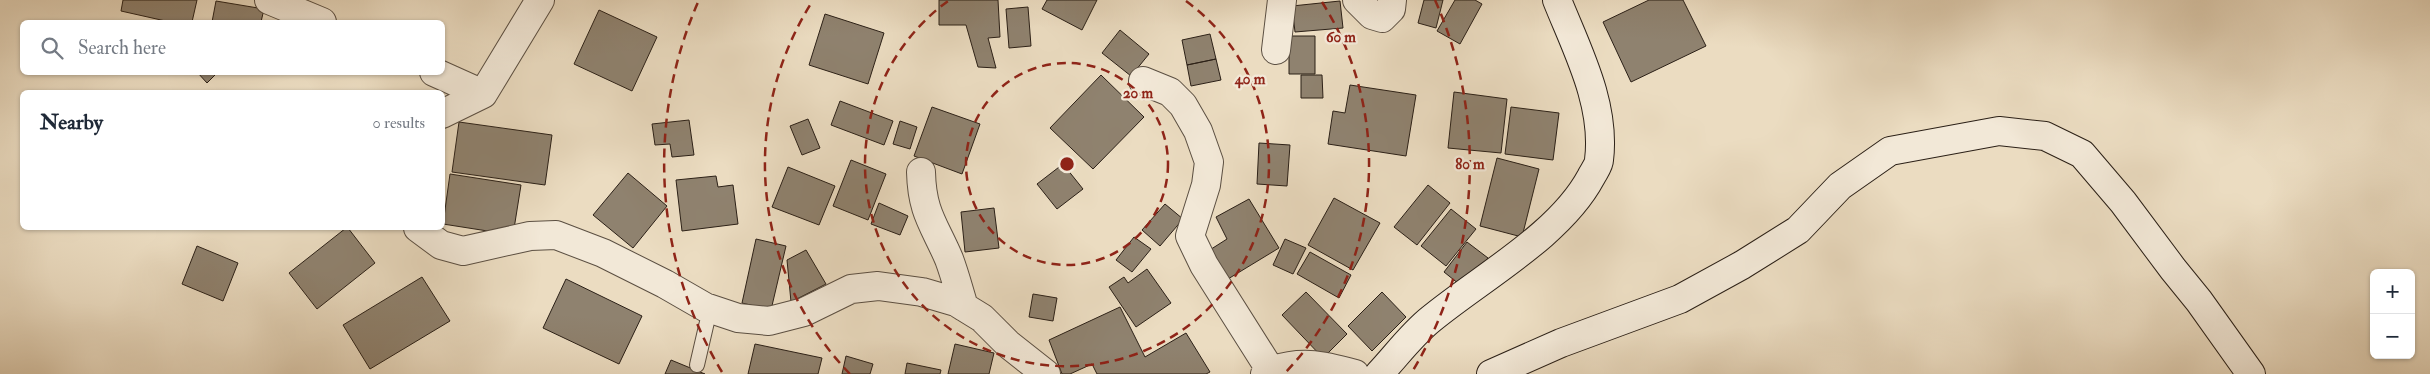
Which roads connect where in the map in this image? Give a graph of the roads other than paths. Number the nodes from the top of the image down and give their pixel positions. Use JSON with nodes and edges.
{"nodes":[{"id":1,"x":269,"y":0,"type":"edge"},
{"id":2,"x":540,"y":0,"type":"edge"},
{"id":3,"x":1282,"y":0,"type":"edge"},
{"id":4,"x":1357,"y":0,"type":"edge"},
{"id":5,"x":1392,"y":0,"type":"edge"},
{"id":6,"x":1557,"y":0,"type":"edge"},
{"id":7,"x":317,"y":20,"type":"edge"},
{"id":8,"x":1276,"y":50,"type":"dead end"},
{"id":9,"x":441,"y":75,"type":"edge"},
{"id":10,"x":1143,"y":81,"type":"dead end"},
{"id":11,"x":483,"y":94,"type":"junction"},
{"id":12,"x":445,"y":113,"type":"edge"},
{"id":13,"x":921,"y":172,"type":"dead end"},
{"id":14,"x":421,"y":230,"type":"edge"},
{"id":15,"x":964,"y":307,"type":"junction"},
{"id":16,"x":710,"y":309,"type":"junction"},
{"id":17,"x":698,"y":365,"type":"dead end"},
{"id":18,"x":1268,"y":373,"type":"edge"},
{"id":19,"x":1046,"y":374,"type":"edge"},
{"id":20,"x":1355,"y":374,"type":"edge"},
{"id":21,"x":1379,"y":374,"type":"edge"},
{"id":22,"x":1491,"y":374,"type":"edge"},
{"id":23,"x":2251,"y":374,"type":"edge"}],
"edges":[{"from":1,"to":7,"type":"street"},
{"from":2,"to":11,"type":"street"},
{"from":3,"to":8,"type":"street"},
{"from":4,"to":5,"type":"street"},
{"from":6,"to":21,"type":"street"},
{"from":9,"to":11,"type":"street"},
{"from":10,"to":18,"type":"street"},
{"from":11,"to":12,"type":"street"},
{"from":13,"to":15,"type":"street"},
{"from":14,"to":16,"type":"street"},
{"from":15,"to":16,"type":"street"},
{"from":15,"to":19,"type":"street"},
{"from":16,"to":17,"type":"lane"},
{"from":18,"to":20,"type":"street"},
{"from":22,"to":23,"type":"street"}]}
